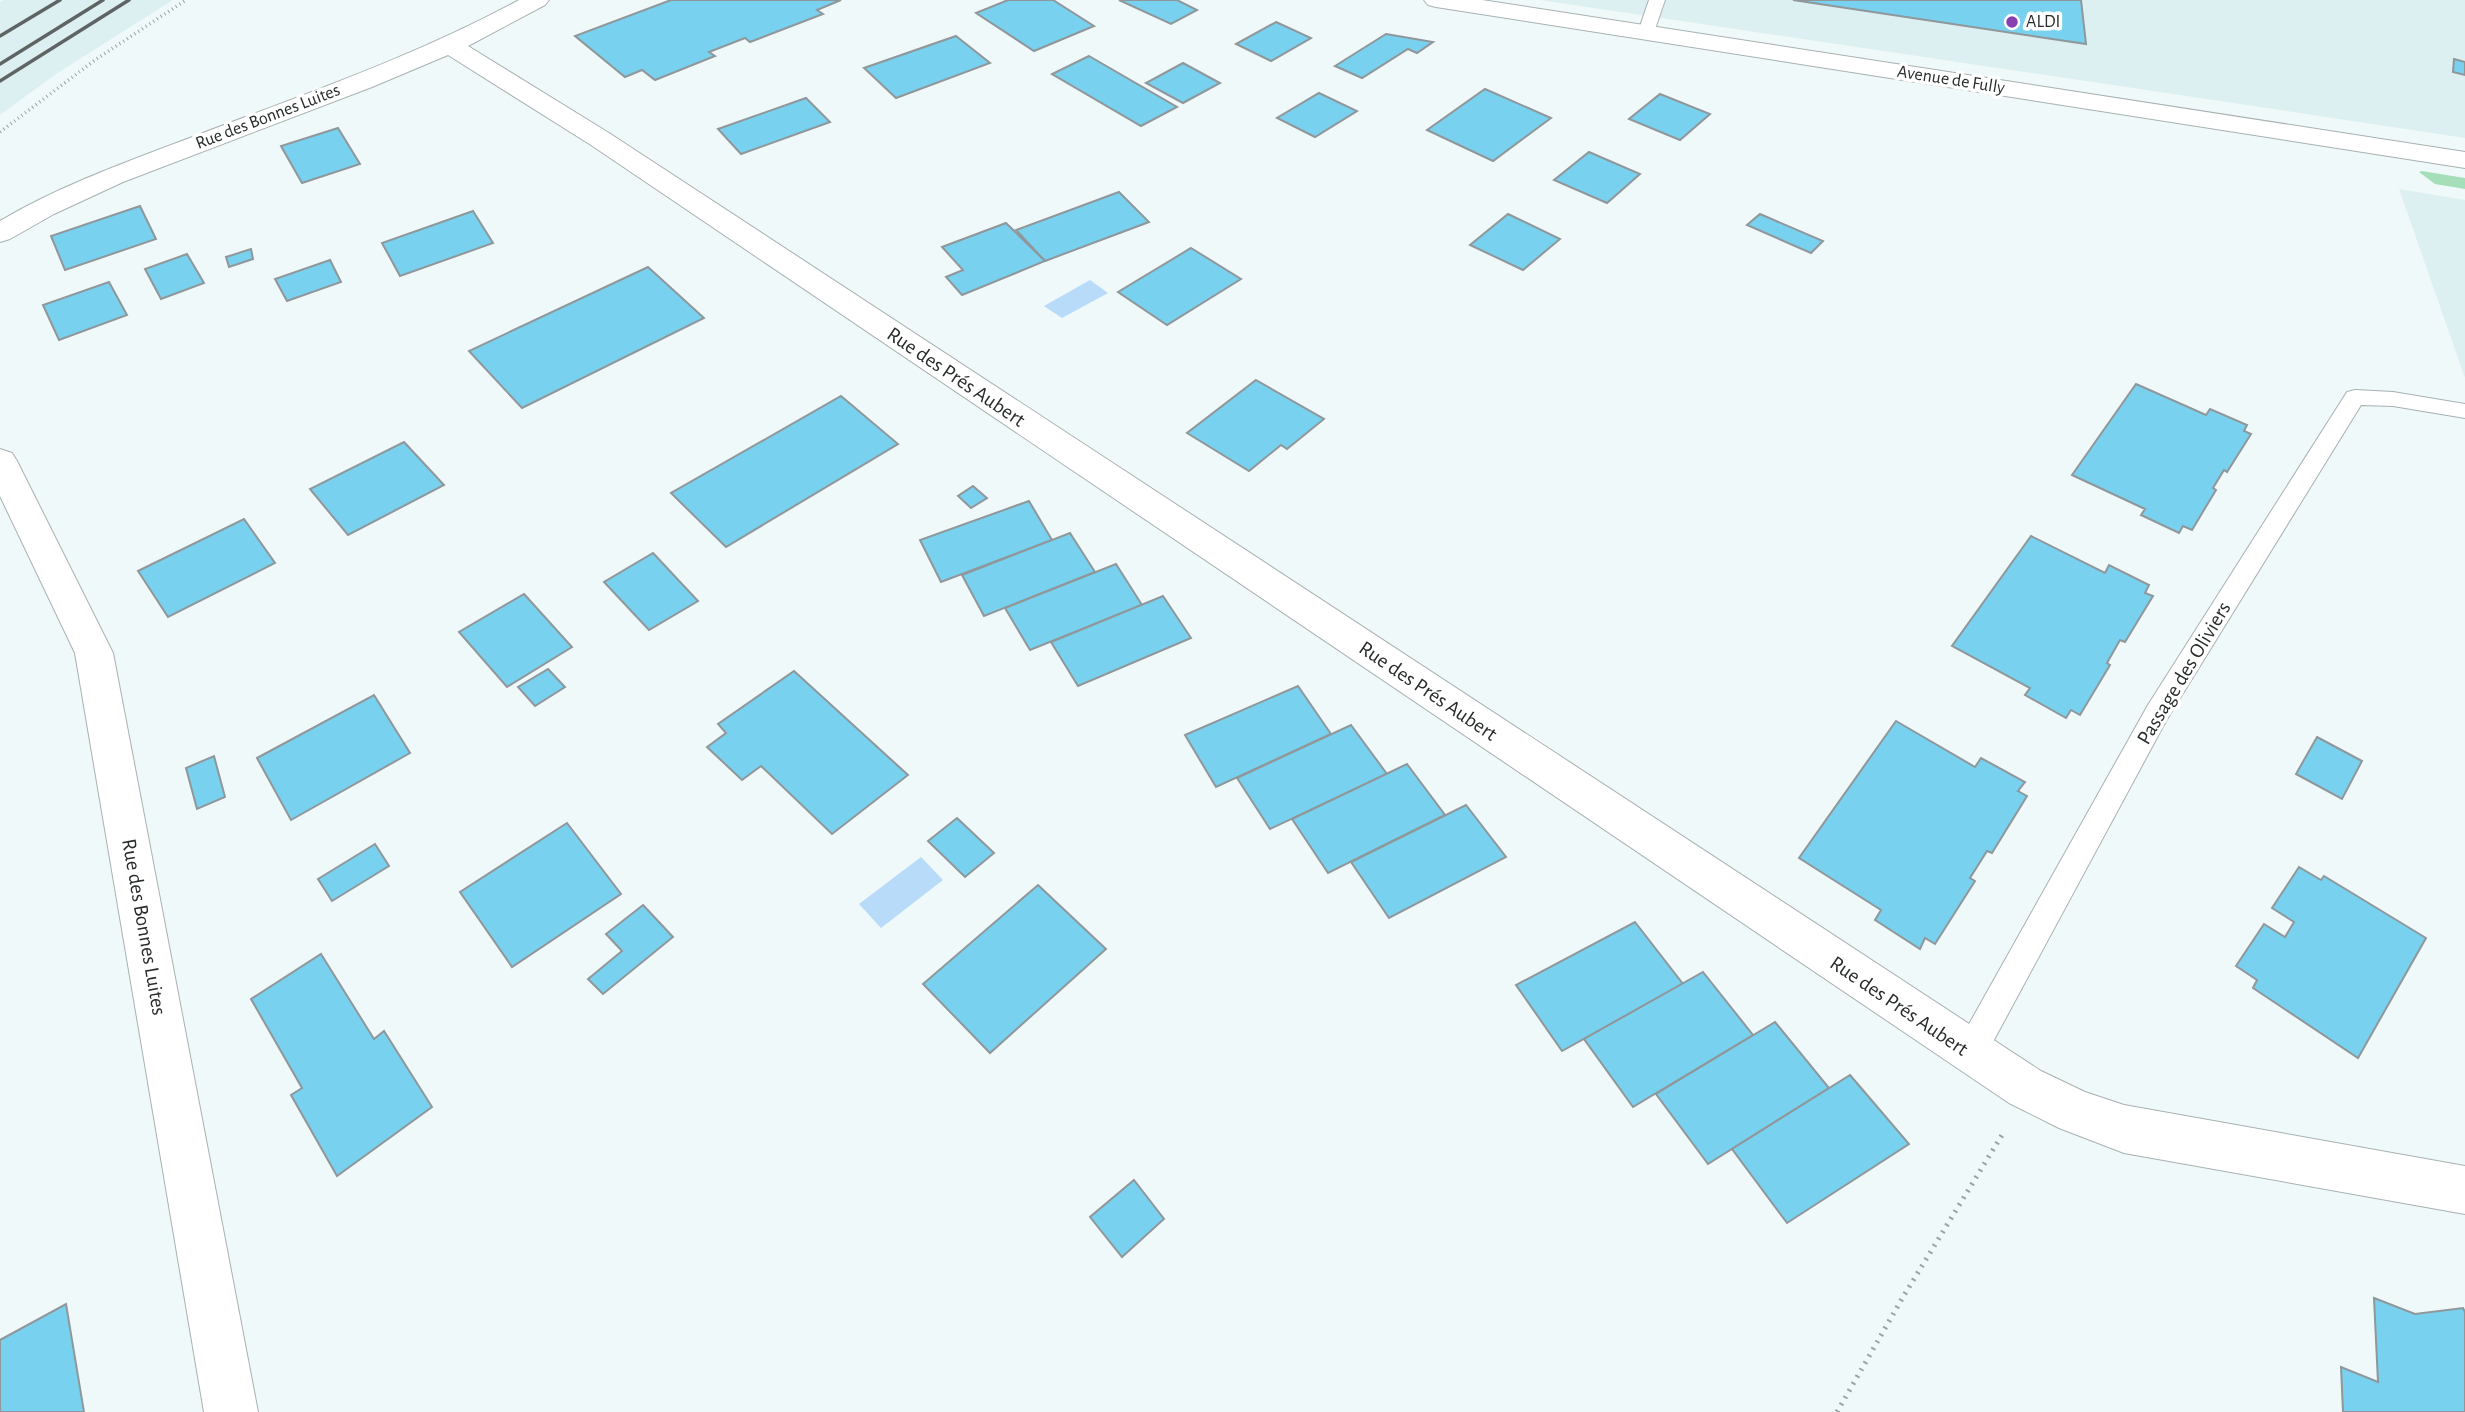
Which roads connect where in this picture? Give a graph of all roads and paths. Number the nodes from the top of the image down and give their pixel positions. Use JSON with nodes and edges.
{"nodes":[{"id":1,"x":186,"y":0,"type":"edge"},
{"id":2,"x":537,"y":0,"type":"edge"},
{"id":3,"x":1436,"y":0,"type":"edge"},
{"id":4,"x":1657,"y":0,"type":"edge"},
{"id":5,"x":1646,"y":32,"type":"junction"},
{"id":6,"x":451,"y":46,"type":"junction"},
{"id":7,"x":0,"y":132,"type":"edge"},
{"id":8,"x":2465,"y":160,"type":"edge"},
{"id":9,"x":0,"y":233,"type":"edge"},
{"id":10,"x":2465,"y":411,"type":"edge"},
{"id":11,"x":0,"y":461,"type":"edge"},
{"id":12,"x":1970,"y":1053,"type":"junction"},
{"id":13,"x":2025,"y":1087,"type":"junction"},
{"id":14,"x":2465,"y":1190,"type":"edge"},
{"id":15,"x":232,"y":1412,"type":"edge"},
{"id":16,"x":1837,"y":1412,"type":"edge"}],
"edges":[{"from":1,"to":7,"type":"path"},
{"from":2,"to":6,"type":"street","name":"Rue des Bonnes Luites"},
{"from":3,"to":5,"type":"street","name":"Avenue de Fully"},
{"from":4,"to":5,"type":"lane"},
{"from":5,"to":8,"type":"street","name":"Avenue de Fully"},
{"from":6,"to":9,"type":"street","name":"Rue des Bonnes Luites"},
{"from":6,"to":12,"type":"street","name":"Rue des Prés Aubert"},
{"from":10,"to":12,"type":"lane","name":"Passage des Oliviers"},
{"from":11,"to":15,"type":"street","name":"Rue des Bonnes Luites"},
{"from":12,"to":13,"type":"street","name":"Rue des Prés Aubert"},
{"from":13,"to":14,"type":"street","name":"Rue des Prés Aubert"},
{"from":13,"to":16,"type":"path"}]}
